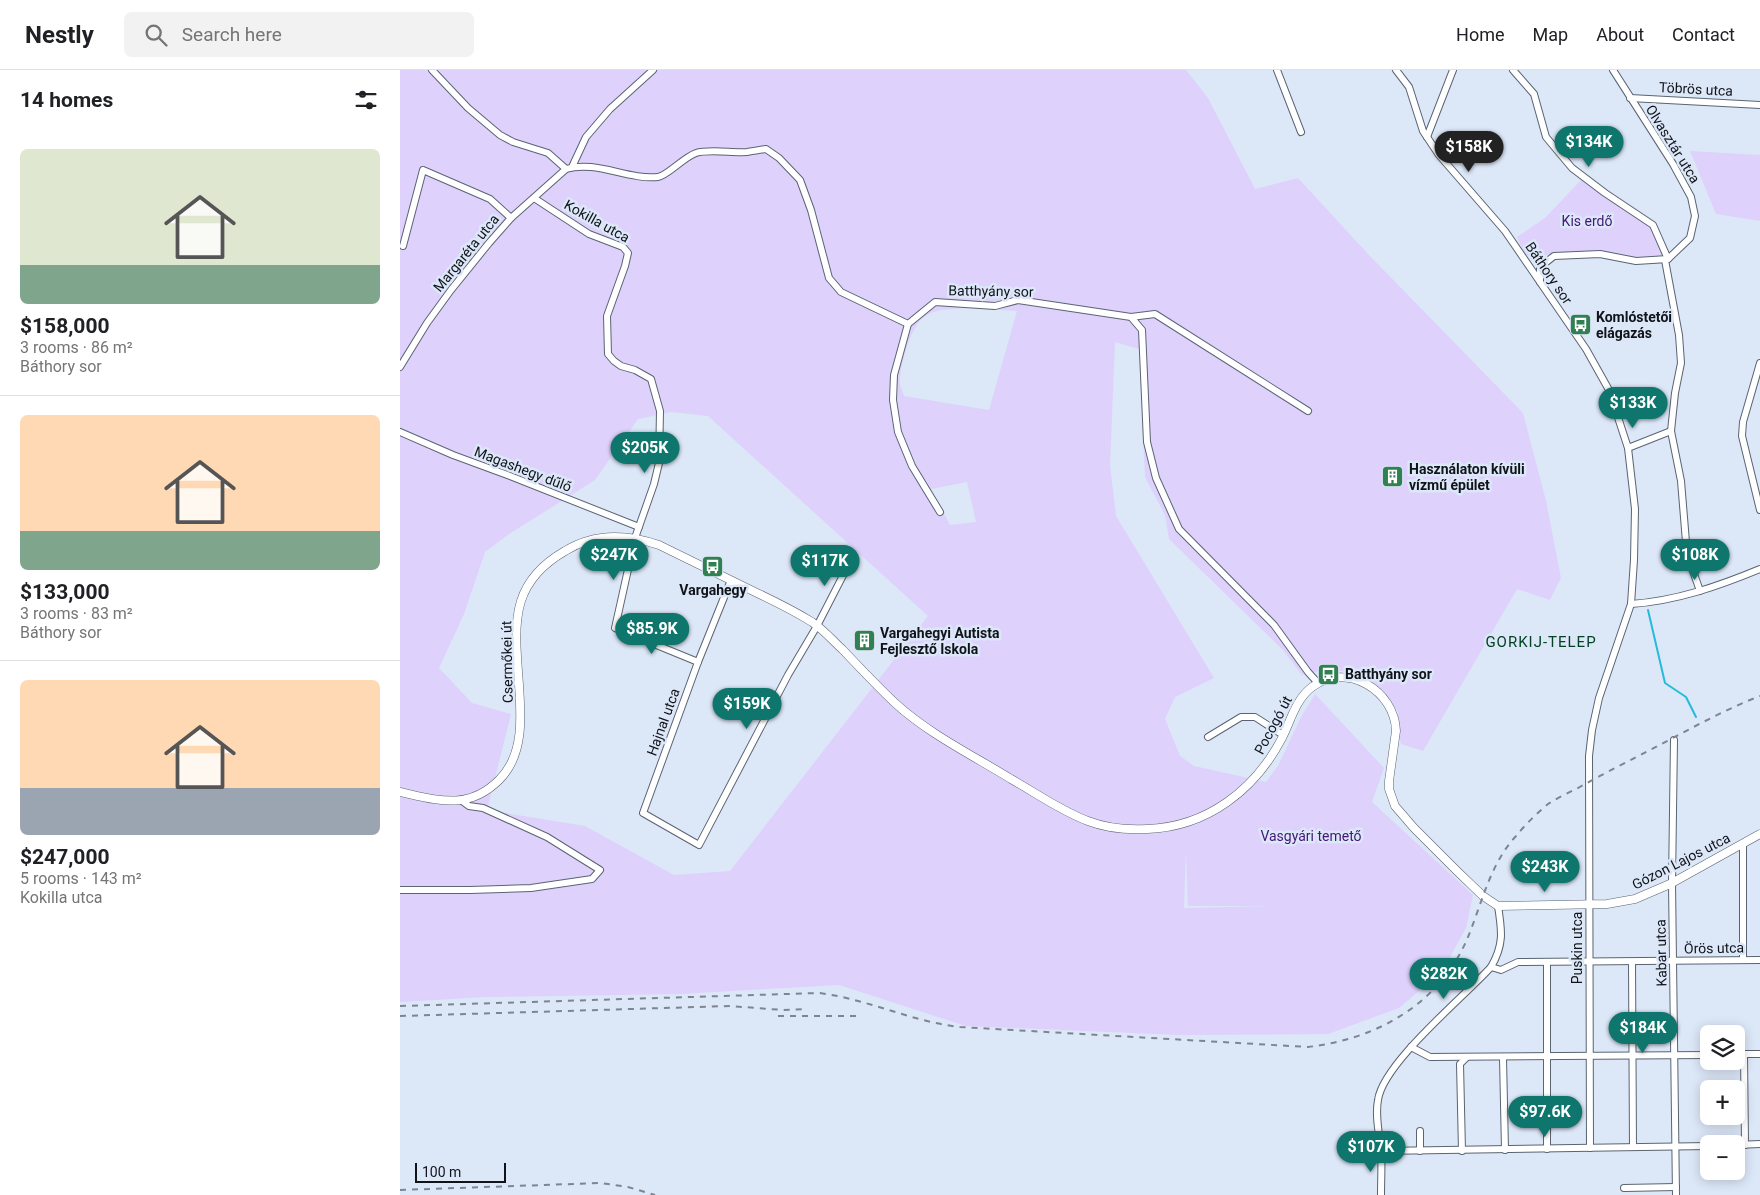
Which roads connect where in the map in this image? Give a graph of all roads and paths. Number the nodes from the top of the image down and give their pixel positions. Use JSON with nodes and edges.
{"nodes":[{"id":1,"x":432,"y":70,"type":"edge"},
{"id":2,"x":653,"y":70,"type":"edge"},
{"id":3,"x":1277,"y":70,"type":"edge"},
{"id":4,"x":1396,"y":70,"type":"edge"},
{"id":5,"x":1453,"y":70,"type":"edge"},
{"id":6,"x":1513,"y":70,"type":"edge"},
{"id":7,"x":1613,"y":70,"type":"edge"},
{"id":8,"x":1630,"y":98,"type":"junction"},
{"id":9,"x":1760,"y":105,"type":"edge"},
{"id":10,"x":1300,"y":132,"type":"dead end"},
{"id":11,"x":1427,"y":137,"type":"junction"},
{"id":12,"x":569,"y":168,"type":"junction"},
{"id":13,"x":534,"y":198,"type":"junction"},
{"id":14,"x":511,"y":218,"type":"junction"},
{"id":15,"x":403,"y":246,"type":"dead end"},
{"id":16,"x":1667,"y":260,"type":"junction"},
{"id":17,"x":1540,"y":282,"type":"junction"},
{"id":18,"x":1132,"y":317,"type":"junction"},
{"id":19,"x":908,"y":324,"type":"junction"},
{"id":20,"x":401,"y":363,"type":"edge"},
{"id":21,"x":1760,"y":364,"type":"edge"},
{"id":22,"x":1308,"y":411,"type":"dead end"},
{"id":23,"x":400,"y":432,"type":"edge"},
{"id":24,"x":1671,"y":432,"type":"junction"},
{"id":25,"x":1628,"y":448,"type":"junction"},
{"id":26,"x":1760,"y":510,"type":"edge"},
{"id":27,"x":940,"y":512,"type":"dead end"},
{"id":28,"x":639,"y":528,"type":"junction"},
{"id":29,"x":635,"y":538,"type":"junction"},
{"id":30,"x":852,"y":558,"type":"dead end"},
{"id":31,"x":1760,"y":569,"type":"edge"},
{"id":32,"x":731,"y":580,"type":"junction"},
{"id":33,"x":1700,"y":591,"type":"junction"},
{"id":34,"x":1631,"y":604,"type":"junction"},
{"id":35,"x":817,"y":626,"type":"junction"},
{"id":36,"x":698,"y":662,"type":"junction"},
{"id":37,"x":864,"y":671,"type":"joint"},
{"id":38,"x":1318,"y":683,"type":"junction"},
{"id":39,"x":1283,"y":735,"type":"junction"},
{"id":40,"x":1208,"y":737,"type":"dead end"},
{"id":41,"x":1674,"y":740,"type":"dead end"},
{"id":42,"x":400,"y":792,"type":"edge"},
{"id":43,"x":461,"y":800,"type":"junction"},
{"id":44,"x":1760,"y":834,"type":"edge"},
{"id":45,"x":1743,"y":844,"type":"junction"},
{"id":46,"x":1672,"y":882,"type":"junction"},
{"id":47,"x":400,"y":890,"type":"edge"},
{"id":48,"x":1590,"y":904,"type":"junction"},
{"id":49,"x":1498,"y":906,"type":"junction"},
{"id":50,"x":1743,"y":960,"type":"junction"},
{"id":51,"x":1760,"y":960,"type":"edge"},
{"id":52,"x":1674,"y":961,"type":"junction"},
{"id":53,"x":1547,"y":962,"type":"junction"},
{"id":54,"x":1590,"y":962,"type":"junction"},
{"id":55,"x":1632,"y":962,"type":"junction"},
{"id":56,"x":1491,"y":968,"type":"junction"},
{"id":57,"x":1411,"y":1047,"type":"junction"},
{"id":58,"x":1745,"y":1054,"type":"edge"},
{"id":59,"x":1760,"y":1054,"type":"edge"},
{"id":60,"x":1674,"y":1055,"type":"junction"},
{"id":61,"x":1700,"y":1055,"type":"edge"},
{"id":62,"x":1632,"y":1056,"type":"junction"},
{"id":63,"x":1546,"y":1057,"type":"junction"},
{"id":64,"x":1588,"y":1057,"type":"junction"},
{"id":65,"x":1466,"y":1058,"type":"junction"},
{"id":66,"x":1503,"y":1058,"type":"junction"},
{"id":67,"x":1744,"y":1070,"type":"edge"},
{"id":68,"x":1420,"y":1131,"type":"dead end"},
{"id":69,"x":1760,"y":1144,"type":"edge"},
{"id":70,"x":1746,"y":1145,"type":"joint"},
{"id":71,"x":1676,"y":1146,"type":"junction"},
{"id":72,"x":1700,"y":1146,"type":"edge"},
{"id":73,"x":1633,"y":1147,"type":"junction"},
{"id":74,"x":1590,"y":1148,"type":"junction"},
{"id":75,"x":1547,"y":1149,"type":"junction"},
{"id":76,"x":1506,"y":1150,"type":"junction"},
{"id":77,"x":1381,"y":1151,"type":"junction"},
{"id":78,"x":1420,"y":1151,"type":"junction"},
{"id":79,"x":1462,"y":1151,"type":"junction"},
{"id":80,"x":1676,"y":1187,"type":"junction"},
{"id":81,"x":1624,"y":1188,"type":"dead end"},
{"id":82,"x":1381,"y":1195,"type":"edge"},
{"id":83,"x":1676,"y":1195,"type":"edge"}],
"edges":[{"from":1,"to":12,"type":"street"},
{"from":2,"to":12,"type":"street"},
{"from":3,"to":10,"type":"street"},
{"from":4,"to":11,"type":"street","name":"Báthory sor"},
{"from":5,"to":11,"type":"street"},
{"from":6,"to":16,"type":"street"},
{"from":7,"to":8,"type":"street","name":"Olvasztár utca"},
{"from":8,"to":9,"type":"street","name":"Töbrös utca"},
{"from":8,"to":16,"type":"street","name":"Olvasztár utca"},
{"from":11,"to":17,"type":"street","name":"Báthory sor"},
{"from":12,"to":13,"type":"street","name":"Margaréta utca"},
{"from":12,"to":19,"type":"street"},
{"from":13,"to":14,"type":"street","name":"Margaréta utca"},
{"from":13,"to":28,"type":"street","name":"Kokilla utca"},
{"from":14,"to":15,"type":"street"},
{"from":14,"to":20,"type":"street","name":"Margaréta utca"},
{"from":16,"to":17,"type":"street"},
{"from":16,"to":24,"type":"street"},
{"from":17,"to":25,"type":"street","name":"Báthory sor"},
{"from":18,"to":19,"type":"street","name":"Batthyány sor"},
{"from":18,"to":22,"type":"street","name":"Batthyány sor"},
{"from":18,"to":38,"type":"street"},
{"from":19,"to":27,"type":"street"},
{"from":21,"to":26,"type":"street"},
{"from":23,"to":28,"type":"street","name":"Magashegy dűlő"},
{"from":24,"to":25,"type":"street"},
{"from":24,"to":33,"type":"street"},
{"from":25,"to":34,"type":"street","name":"Báthory sor"},
{"from":28,"to":29,"type":"street","name":"Kokilla utca"},
{"from":29,"to":32,"type":"main road","name":"Csermőkei út"},
{"from":29,"to":36,"type":"street","name":"Kokilla utca"},
{"from":29,"to":43,"type":"main road","name":"Csermőkei út"},
{"from":30,"to":35,"type":"street"},
{"from":31,"to":33,"type":"street"},
{"from":32,"to":35,"type":"main road","name":"Csermőkei út"},
{"from":32,"to":36,"type":"street","name":"Hajnal utca"},
{"from":33,"to":34,"type":"street"},
{"from":34,"to":48,"type":"street","name":"Puskin utca"},
{"from":35,"to":36,"type":"street","name":"Hajnal utca"},
{"from":35,"to":37,"type":"main road","name":"Csermőkei út"},
{"from":37,"to":39,"type":"main road","name":"Pocogó út"},
{"from":38,"to":39,"type":"main road","name":"Pocogó út"},
{"from":38,"to":49,"type":"main road"},
{"from":39,"to":40,"type":"street"},
{"from":41,"to":46,"type":"street","name":"Kabar utca"},
{"from":42,"to":43,"type":"main road","name":"Csermőkei út"},
{"from":43,"to":47,"type":"street"},
{"from":44,"to":45,"type":"main road","name":"Gózon Lajos utca"},
{"from":45,"to":46,"type":"main road","name":"Gózon Lajos utca"},
{"from":45,"to":50,"type":"street"},
{"from":46,"to":48,"type":"main road","name":"Gózon Lajos utca"},
{"from":46,"to":52,"type":"street","name":"Kabar utca"},
{"from":48,"to":49,"type":"main road","name":"Gózon Lajos utca"},
{"from":48,"to":54,"type":"street","name":"Puskin utca"},
{"from":49,"to":56,"type":"street"},
{"from":50,"to":51,"type":"street","name":"Örös utca"},
{"from":50,"to":52,"type":"street","name":"Örös utca"},
{"from":52,"to":55,"type":"street","name":"Örös utca"},
{"from":52,"to":60,"type":"street","name":"Kabar utca"},
{"from":53,"to":54,"type":"street","name":"Örös utca"},
{"from":53,"to":56,"type":"street","name":"Örös utca"},
{"from":53,"to":63,"type":"street"},
{"from":54,"to":55,"type":"street","name":"Örös utca"},
{"from":54,"to":64,"type":"street","name":"Puskin utca"},
{"from":55,"to":62,"type":"street"},
{"from":56,"to":57,"type":"street"},
{"from":57,"to":65,"type":"street"},
{"from":57,"to":77,"type":"street"},
{"from":58,"to":59,"type":"street"},
{"from":60,"to":61,"type":"street"},
{"from":60,"to":62,"type":"street"},
{"from":60,"to":71,"type":"street","name":"Kabar utca"},
{"from":62,"to":64,"type":"street"},
{"from":62,"to":73,"type":"street"},
{"from":63,"to":64,"type":"street"},
{"from":63,"to":66,"type":"street"},
{"from":63,"to":75,"type":"street"},
{"from":64,"to":74,"type":"street","name":"Puskin utca"},
{"from":65,"to":66,"type":"street"},
{"from":65,"to":79,"type":"street"},
{"from":66,"to":76,"type":"street"},
{"from":67,"to":70,"type":"street"},
{"from":68,"to":78,"type":"street"},
{"from":69,"to":70,"type":"street"},
{"from":71,"to":72,"type":"street"},
{"from":71,"to":73,"type":"street"},
{"from":71,"to":80,"type":"street","name":"Kabar utca"},
{"from":73,"to":74,"type":"street"},
{"from":74,"to":75,"type":"street"},
{"from":75,"to":76,"type":"street"},
{"from":76,"to":79,"type":"street"},
{"from":77,"to":78,"type":"street"},
{"from":77,"to":82,"type":"street"},
{"from":78,"to":79,"type":"street"},
{"from":80,"to":81,"type":"street"},
{"from":80,"to":83,"type":"street","name":"Kabar utca"}]}
